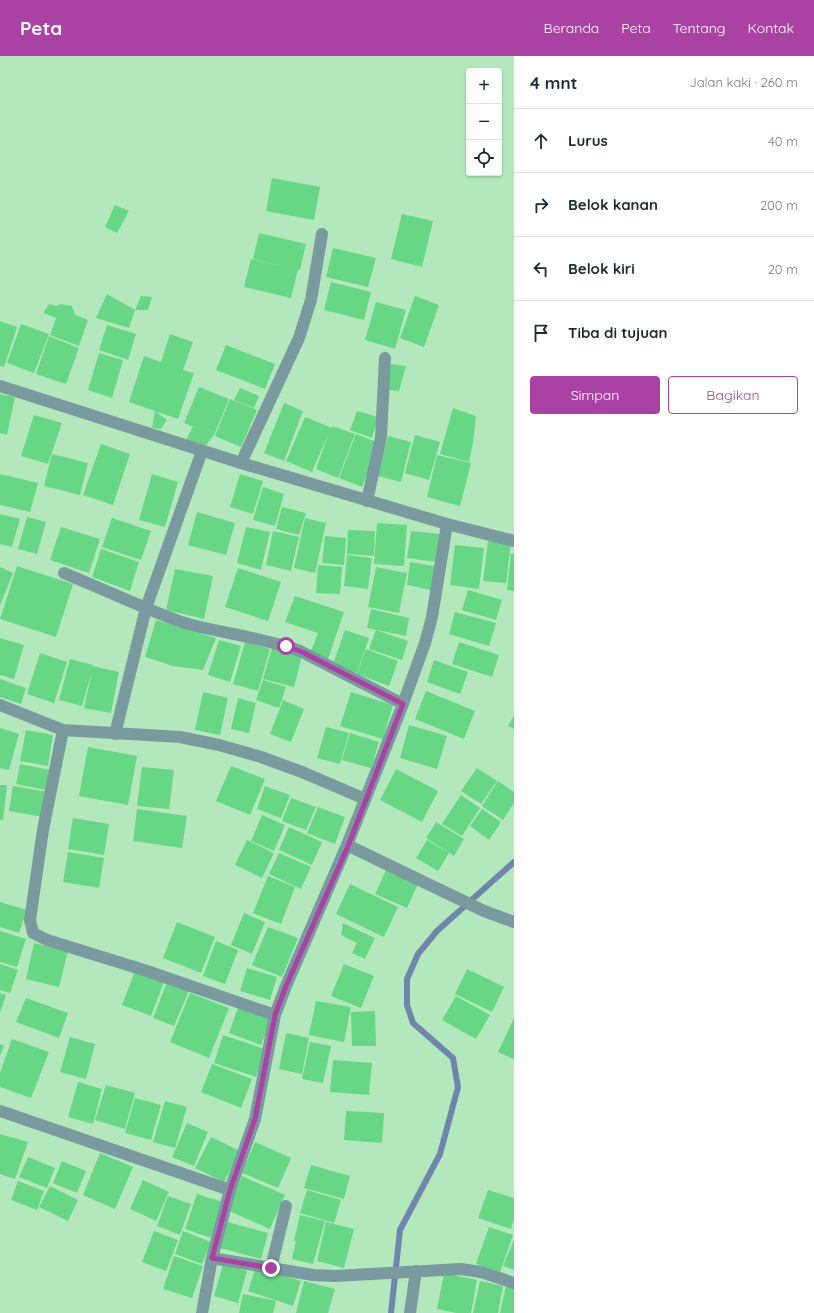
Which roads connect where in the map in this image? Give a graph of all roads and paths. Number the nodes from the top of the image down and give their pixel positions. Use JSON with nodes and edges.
{"nodes":[{"id":1,"x":322,"y":234,"type":"dead end"},
{"id":2,"x":384,"y":358,"type":"dead end"},
{"id":3,"x":0,"y":386,"type":"edge"},
{"id":4,"x":202,"y":451,"type":"junction"},
{"id":5,"x":242,"y":463,"type":"junction"},
{"id":6,"x":368,"y":501,"type":"junction"},
{"id":7,"x":446,"y":524,"type":"junction"},
{"id":8,"x":514,"y":541,"type":"edge"},
{"id":9,"x":64,"y":573,"type":"dead end"},
{"id":10,"x":146,"y":608,"type":"junction"},
{"id":11,"x":403,"y":704,"type":"junction"},
{"id":12,"x":0,"y":705,"type":"edge"},
{"id":13,"x":63,"y":730,"type":"junction"},
{"id":14,"x":115,"y":734,"type":"junction"},
{"id":15,"x":365,"y":799,"type":"junction"},
{"id":16,"x":348,"y":846,"type":"junction"},
{"id":17,"x":514,"y":922,"type":"edge"},
{"id":18,"x":275,"y":1015,"type":"junction"},
{"id":19,"x":0,"y":1111,"type":"edge"},
{"id":20,"x":230,"y":1190,"type":"junction"},
{"id":21,"x":286,"y":1206,"type":"dead end"},
{"id":22,"x":212,"y":1258,"type":"junction"},
{"id":23,"x":271,"y":1268,"type":"junction"},
{"id":24,"x":413,"y":1271,"type":"junction"},
{"id":25,"x":514,"y":1283,"type":"edge"},
{"id":26,"x":202,"y":1313,"type":"edge"},
{"id":27,"x":410,"y":1313,"type":"edge"}],
"edges":[{"from":1,"to":5,"type":"street"},
{"from":2,"to":6,"type":"street"},
{"from":3,"to":4,"type":"street"},
{"from":4,"to":5,"type":"street"},
{"from":4,"to":10,"type":"street"},
{"from":5,"to":6,"type":"street"},
{"from":6,"to":7,"type":"street"},
{"from":7,"to":8,"type":"street"},
{"from":7,"to":11,"type":"street"},
{"from":9,"to":10,"type":"street"},
{"from":10,"to":11,"type":"street"},
{"from":10,"to":14,"type":"street"},
{"from":11,"to":15,"type":"street"},
{"from":12,"to":13,"type":"street"},
{"from":13,"to":14,"type":"street"},
{"from":13,"to":18,"type":"street"},
{"from":14,"to":15,"type":"street"},
{"from":15,"to":16,"type":"street"},
{"from":16,"to":17,"type":"street"},
{"from":16,"to":18,"type":"street"},
{"from":18,"to":20,"type":"street"},
{"from":19,"to":20,"type":"street"},
{"from":20,"to":22,"type":"street"},
{"from":21,"to":23,"type":"street"},
{"from":22,"to":23,"type":"street"},
{"from":22,"to":26,"type":"street"},
{"from":23,"to":24,"type":"street"},
{"from":24,"to":25,"type":"street"},
{"from":24,"to":27,"type":"street"}]}
